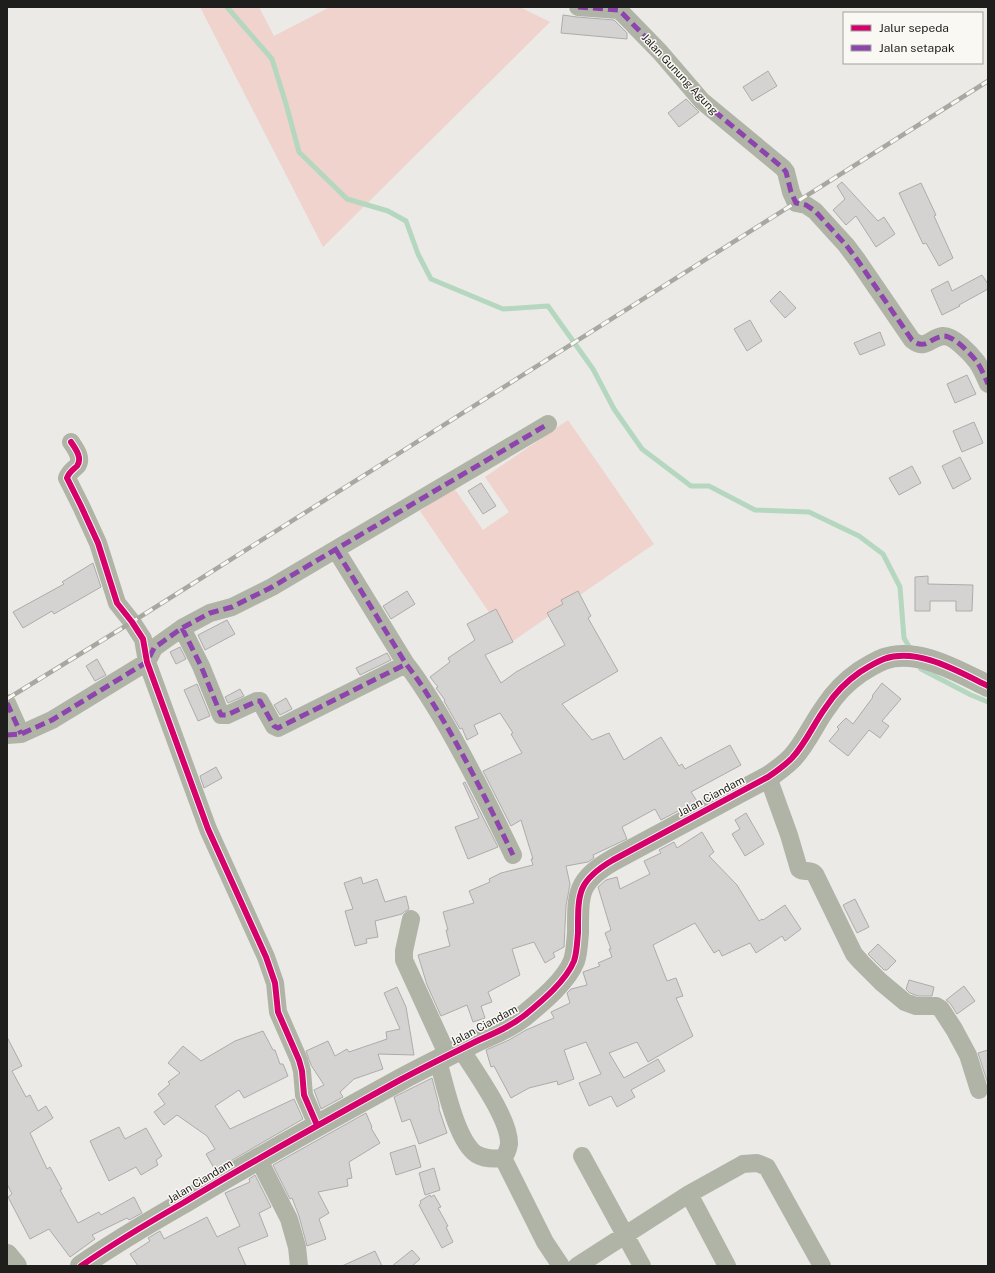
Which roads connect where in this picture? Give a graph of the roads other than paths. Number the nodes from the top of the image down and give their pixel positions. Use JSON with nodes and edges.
{"nodes":[{"id":1,"x":578,"y":7,"type":"edge"},
{"id":2,"x":988,"y":384,"type":"edge"},
{"id":3,"x":548,"y":424,"type":"dead end"},
{"id":4,"x":71,"y":442,"type":"dead end"},
{"id":5,"x":336,"y":550,"type":"junction"},
{"id":6,"x":182,"y":628,"type":"junction"},
{"id":7,"x":147,"y":662,"type":"junction"},
{"id":8,"x":406,"y":664,"type":"junction"},
{"id":9,"x":988,"y":686,"type":"edge"},
{"id":10,"x":7,"y":703,"type":"edge"},
{"id":11,"x":14,"y":734,"type":"edge"},
{"id":12,"x":768,"y":777,"type":"junction"},
{"id":13,"x":513,"y":855,"type":"dead end"},
{"id":14,"x":412,"y":919,"type":"dead end"},
{"id":15,"x":449,"y":1055,"type":"junction"},
{"id":16,"x":979,"y":1090,"type":"dead end"},
{"id":17,"x":317,"y":1125,"type":"junction"},
{"id":18,"x":582,"y":1156,"type":"dead end"},
{"id":19,"x":258,"y":1158,"type":"junction"},
{"id":20,"x":503,"y":1158,"type":"junction"},
{"id":21,"x":690,"y":1194,"type":"junction"},
{"id":22,"x":625,"y":1236,"type":"junction"},
{"id":23,"x":7,"y":1255,"type":"edge"},
{"id":24,"x":16,"y":1266,"type":"edge"},
{"id":25,"x":81,"y":1266,"type":"edge"},
{"id":26,"x":299,"y":1266,"type":"edge"},
{"id":27,"x":561,"y":1266,"type":"edge"},
{"id":28,"x":577,"y":1266,"type":"edge"},
{"id":29,"x":642,"y":1266,"type":"edge"},
{"id":30,"x":727,"y":1266,"type":"edge"},
{"id":31,"x":822,"y":1266,"type":"edge"}],
"edges":[{"from":1,"to":2,"type":"street","name":"Jalan Gunung Agung"},
{"from":3,"to":5,"type":"street"},
{"from":4,"to":7,"type":"street"},
{"from":5,"to":6,"type":"street"},
{"from":5,"to":8,"type":"street"},
{"from":6,"to":7,"type":"street"},
{"from":6,"to":8,"type":"street"},
{"from":7,"to":11,"type":"street"},
{"from":7,"to":17,"type":"street"},
{"from":8,"to":13,"type":"street"},
{"from":9,"to":12,"type":"street","name":"Jalan Ciandam"},
{"from":10,"to":11,"type":"street"},
{"from":12,"to":15,"type":"street","name":"Jalan Ciandam"},
{"from":12,"to":16,"type":"street"},
{"from":14,"to":15,"type":"street"},
{"from":15,"to":17,"type":"street","name":"Jalan Ciandam"},
{"from":15,"to":20,"type":"street"},
{"from":15,"to":20,"type":"street"},
{"from":17,"to":19,"type":"street","name":"Jalan Ciandam"},
{"from":18,"to":22,"type":"street"},
{"from":19,"to":25,"type":"street","name":"Jalan Ciandam"},
{"from":19,"to":26,"type":"street"},
{"from":20,"to":27,"type":"street"},
{"from":21,"to":22,"type":"street"},
{"from":21,"to":30,"type":"street"},
{"from":21,"to":31,"type":"street"},
{"from":22,"to":28,"type":"street"},
{"from":22,"to":29,"type":"street"},
{"from":23,"to":24,"type":"street"}]}
